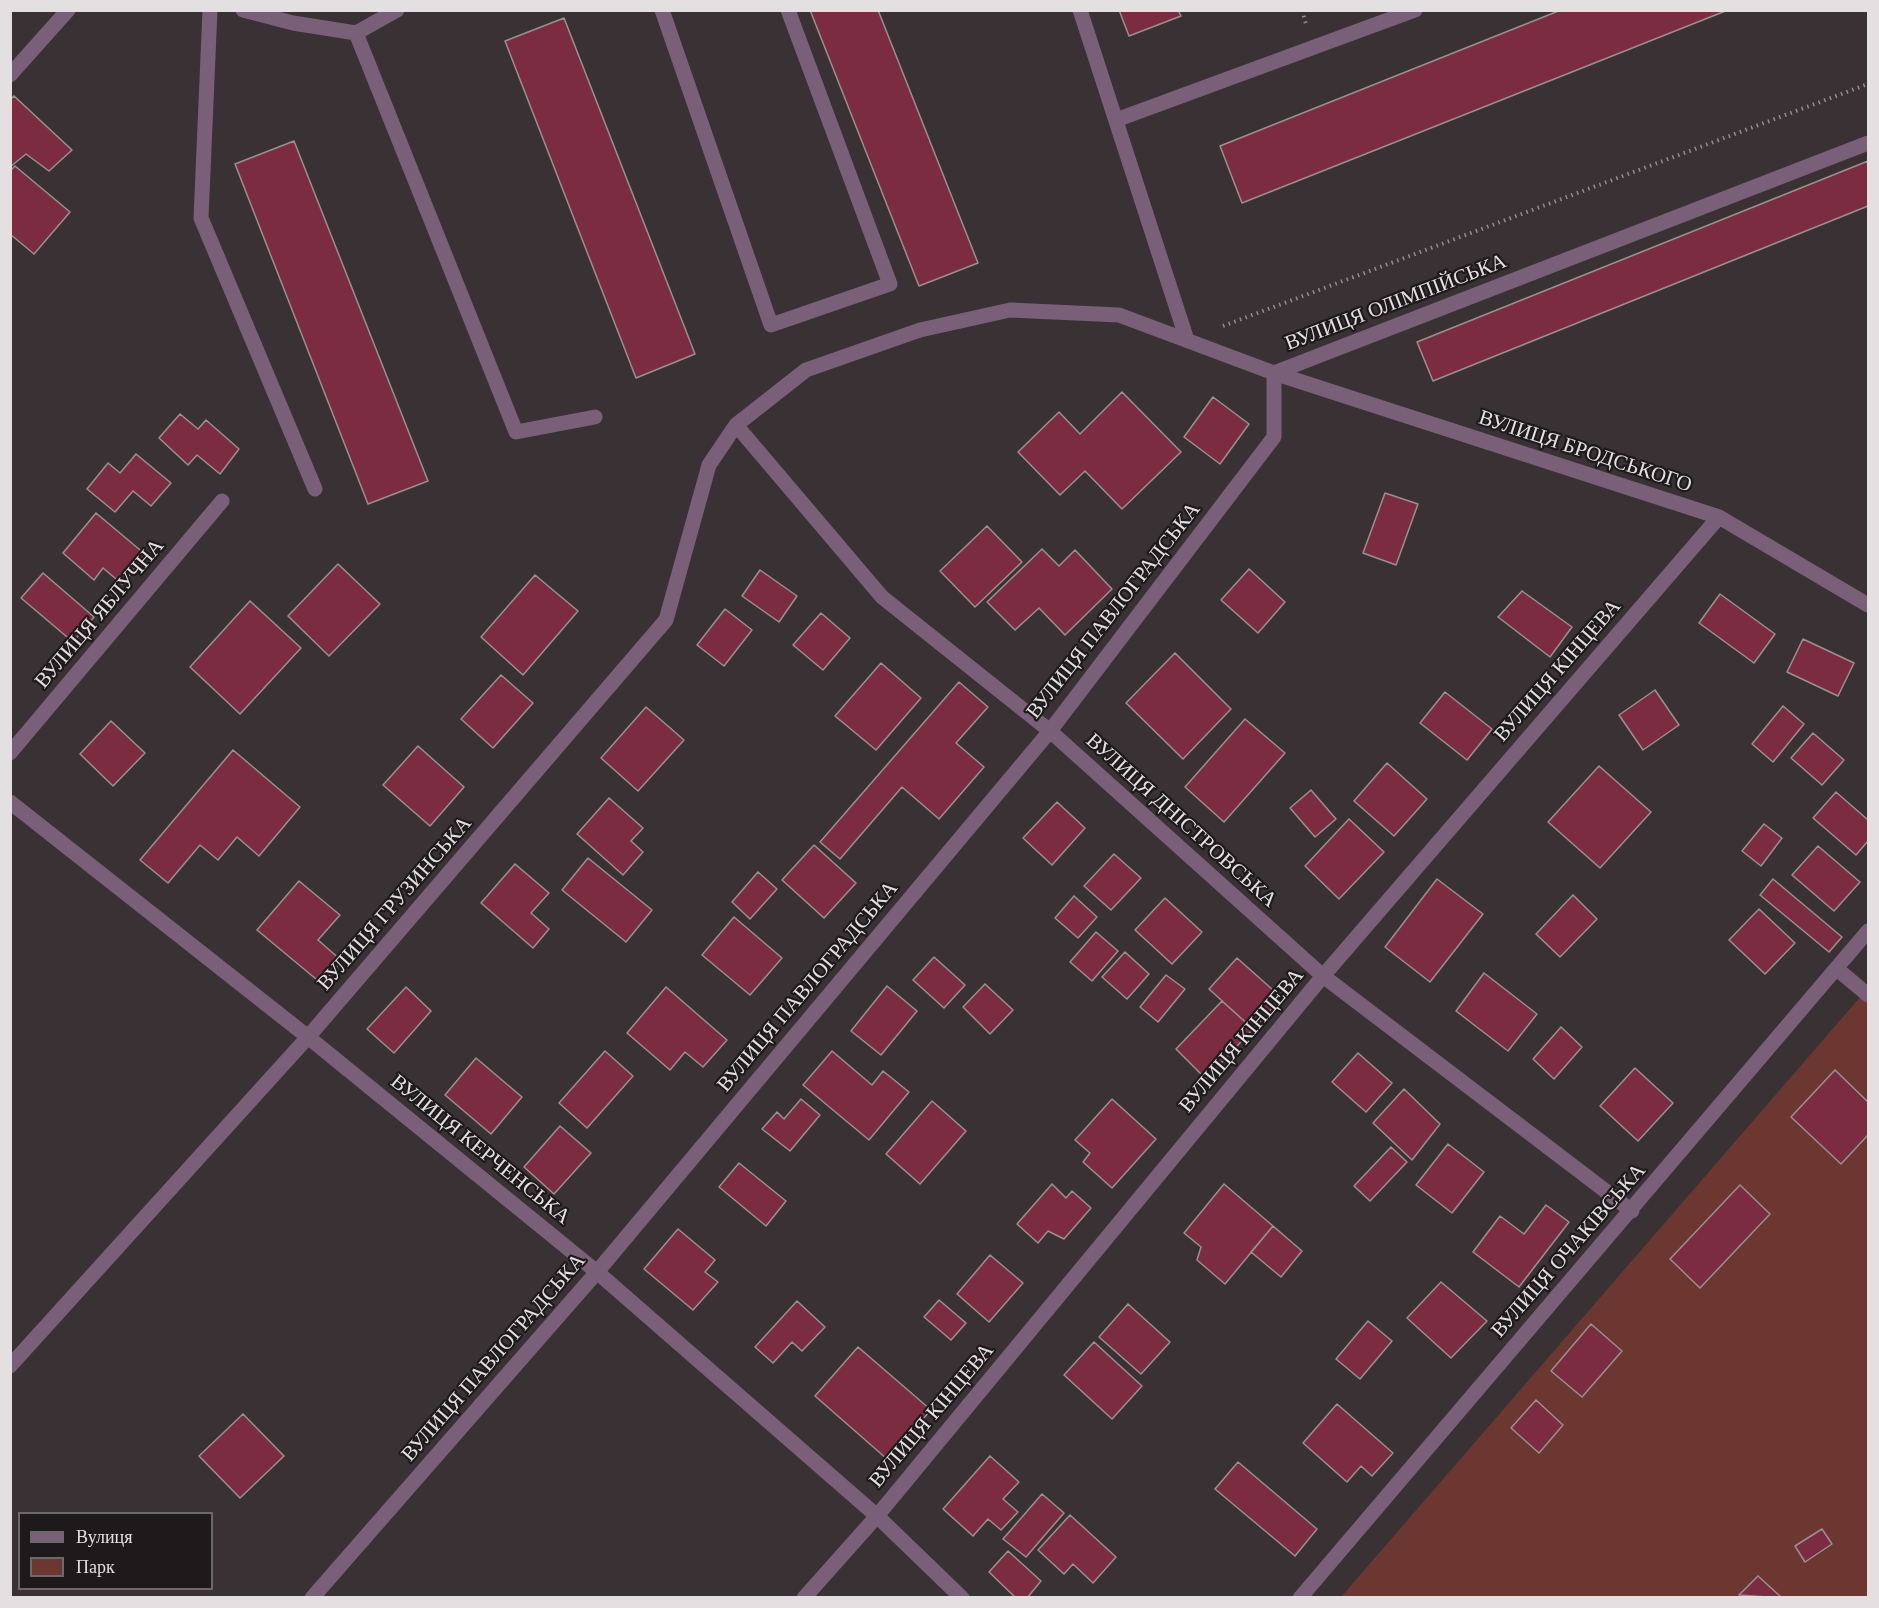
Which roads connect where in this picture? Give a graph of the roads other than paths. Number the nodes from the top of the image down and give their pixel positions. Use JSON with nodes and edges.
{"nodes":[{"id":1,"x":68,"y":10,"type":"edge"},
{"id":2,"x":210,"y":10,"type":"edge"},
{"id":3,"x":243,"y":10,"type":"edge"},
{"id":4,"x":397,"y":10,"type":"edge"},
{"id":5,"x":662,"y":10,"type":"edge"},
{"id":6,"x":788,"y":10,"type":"edge"},
{"id":7,"x":1080,"y":10,"type":"edge"},
{"id":8,"x":1415,"y":10,"type":"edge"},
{"id":9,"x":356,"y":33,"type":"junction"},
{"id":10,"x":10,"y":75,"type":"edge"},
{"id":11,"x":1116,"y":120,"type":"junction"},
{"id":12,"x":1869,"y":143,"type":"edge"},
{"id":13,"x":1187,"y":340,"type":"junction"},
{"id":14,"x":1274,"y":373,"type":"junction"},
{"id":15,"x":595,"y":417,"type":"dead end"},
{"id":16,"x":736,"y":425,"type":"junction"},
{"id":17,"x":315,"y":489,"type":"dead end"},
{"id":18,"x":222,"y":501,"type":"dead end"},
{"id":19,"x":1719,"y":517,"type":"junction"},
{"id":20,"x":1869,"y":605,"type":"edge"},
{"id":21,"x":1050,"y":731,"type":"junction"},
{"id":22,"x":10,"y":753,"type":"edge"},
{"id":23,"x":10,"y":802,"type":"edge"},
{"id":24,"x":1869,"y":931,"type":"edge"},
{"id":25,"x":1837,"y":969,"type":"junction"},
{"id":26,"x":1323,"y":976,"type":"junction"},
{"id":27,"x":1869,"y":995,"type":"edge"},
{"id":28,"x":308,"y":1037,"type":"junction"},
{"id":29,"x":1632,"y":1211,"type":"junction"},
{"id":30,"x":597,"y":1272,"type":"junction"},
{"id":31,"x":10,"y":1366,"type":"edge"},
{"id":32,"x":877,"y":1516,"type":"junction"},
{"id":33,"x":312,"y":1598,"type":"edge"},
{"id":34,"x":804,"y":1598,"type":"edge"},
{"id":35,"x":962,"y":1598,"type":"edge"},
{"id":36,"x":1300,"y":1598,"type":"edge"}],
"edges":[{"from":1,"to":10,"type":"street"},
{"from":2,"to":17,"type":"street"},
{"from":3,"to":9,"type":"street"},
{"from":4,"to":9,"type":"street"},
{"from":5,"to":6,"type":"street"},
{"from":7,"to":11,"type":"street"},
{"from":8,"to":11,"type":"street"},
{"from":9,"to":15,"type":"street"},
{"from":11,"to":13,"type":"street"},
{"from":12,"to":14,"type":"street","name":"ВУЛИЦЯ ОЛІМПІЙСЬКА"},
{"from":13,"to":14,"type":"street","name":"ВУЛИЦЯ ОЛІМПІЙСЬКА"},
{"from":13,"to":16,"type":"street","name":"ВУЛИЦЯ ОЛІМПІЙСЬКА"},
{"from":14,"to":19,"type":"street","name":"ВУЛИЦЯ БРОДСЬКОГО"},
{"from":14,"to":21,"type":"street","name":"ВУЛИЦЯ ПАВЛОГРАДСЬКА"},
{"from":16,"to":21,"type":"street","name":"ВУЛИЦЯ ДНІСТРОВСЬКА"},
{"from":16,"to":28,"type":"street","name":"ВУЛИЦЯ ГРУЗИНСЬКА"},
{"from":18,"to":22,"type":"street","name":"ВУЛИЦЯ ЯБЛУЧНА"},
{"from":19,"to":20,"type":"street","name":"ВУЛИЦЯ БРОДСЬКОГО"},
{"from":19,"to":26,"type":"street","name":"ВУЛИЦЯ КІНЦЕВА"},
{"from":21,"to":26,"type":"street","name":"ВУЛИЦЯ ДНІСТРОВСЬКА"},
{"from":21,"to":30,"type":"street","name":"ВУЛИЦЯ ПАВЛОГРАДСЬКА"},
{"from":23,"to":28,"type":"street","name":"ВУЛИЦЯ КЕРЧЕНСЬКА"},
{"from":24,"to":25,"type":"street","name":"ВУЛИЦЯ ОЧАКІВСЬКА"},
{"from":25,"to":27,"type":"street"},
{"from":25,"to":29,"type":"street","name":"ВУЛИЦЯ ОЧАКІВСЬКА"},
{"from":26,"to":29,"type":"street","name":"ВУЛИЦЯ ДНІСТРОВСЬКА"},
{"from":26,"to":32,"type":"street","name":"ВУЛИЦЯ КІНЦЕВА"},
{"from":28,"to":30,"type":"street","name":"ВУЛИЦЯ КЕРЧЕНСЬКА"},
{"from":28,"to":31,"type":"street","name":"ВУЛИЦЯ ГРУЗИНСЬКА"},
{"from":29,"to":36,"type":"street","name":"ВУЛИЦЯ ОЧАКІВСЬКА"},
{"from":30,"to":32,"type":"street","name":"ВУЛИЦЯ КЕРЧЕНСЬКА"},
{"from":30,"to":33,"type":"street","name":"ВУЛИЦЯ ПАВЛОГРАДСЬКА"},
{"from":32,"to":34,"type":"street","name":"ВУЛИЦЯ КІНЦЕВА"},
{"from":32,"to":35,"type":"street","name":"ВУЛИЦЯ КЕРЧЕНСЬКА"}]}
